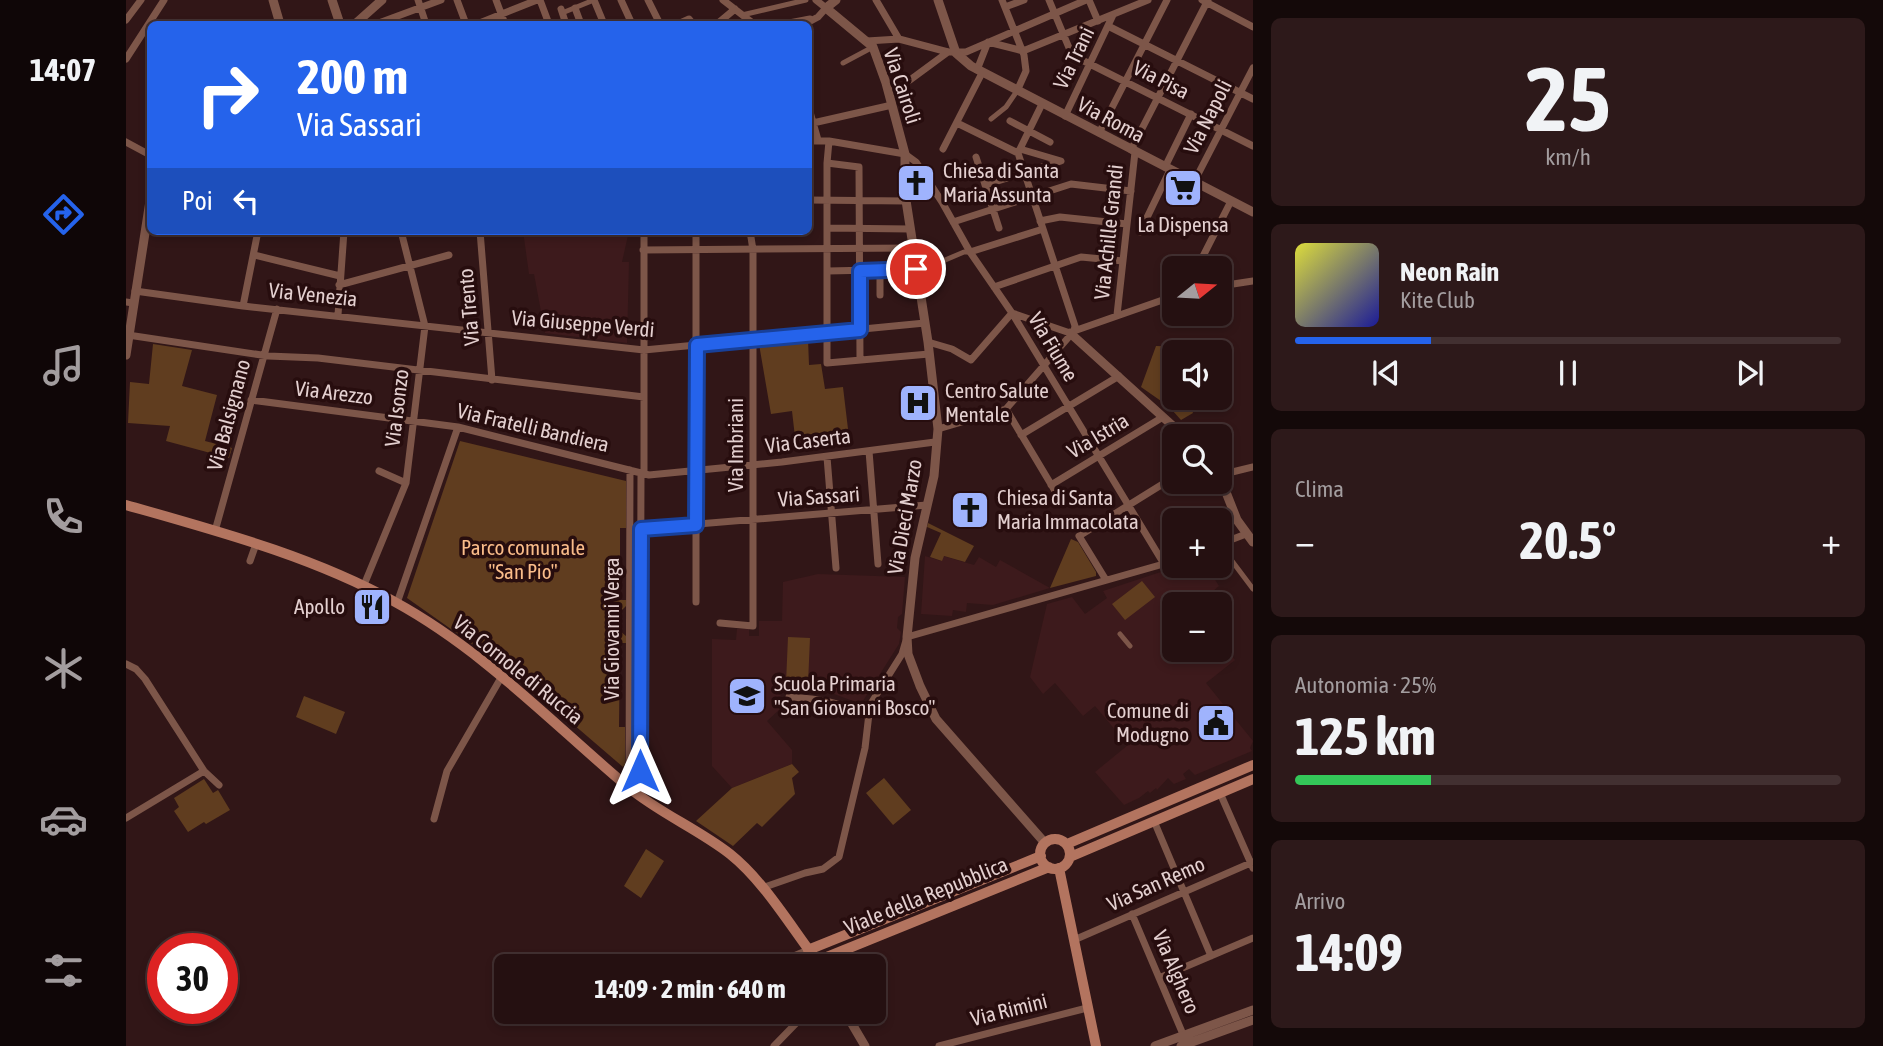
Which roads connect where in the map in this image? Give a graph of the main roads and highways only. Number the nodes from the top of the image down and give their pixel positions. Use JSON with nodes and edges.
{"nodes":[{"id":1,"x":126,"y":505,"type":"edge"},
{"id":2,"x":1253,"y":765,"type":"edge"},
{"id":3,"x":1253,"y":779,"type":"edge"},
{"id":4,"x":1067,"y":844,"type":"junction"},
{"id":5,"x":1041,"y":856,"type":"junction"},
{"id":6,"x":1070,"y":857,"type":"junction"},
{"id":7,"x":1054,"y":868,"type":"junction"},
{"id":8,"x":808,"y":950,"type":"junction"},
{"id":9,"x":811,"y":954,"type":"edge"},
{"id":10,"x":843,"y":954,"type":"edge"},
{"id":11,"x":1096,"y":1046,"type":"edge"}],
"edges":[{"from":1,"to":8,"type":"main road","name":"Via Cornole di Ruccia"},
{"from":2,"to":4,"type":"main road"},
{"from":3,"to":6,"type":"main road"},
{"from":4,"to":5,"type":"main road"},
{"from":4,"to":6,"type":"main road"},
{"from":5,"to":7,"type":"main road"},
{"from":5,"to":8,"type":"main road","name":"Viale della Repubblica"},
{"from":6,"to":7,"type":"main road"},
{"from":7,"to":10,"type":"main road","name":"Viale della Repubblica"},
{"from":7,"to":11,"type":"main road"},
{"from":8,"to":9,"type":"main road","name":"Via Cornole di Ruccia"}]}
